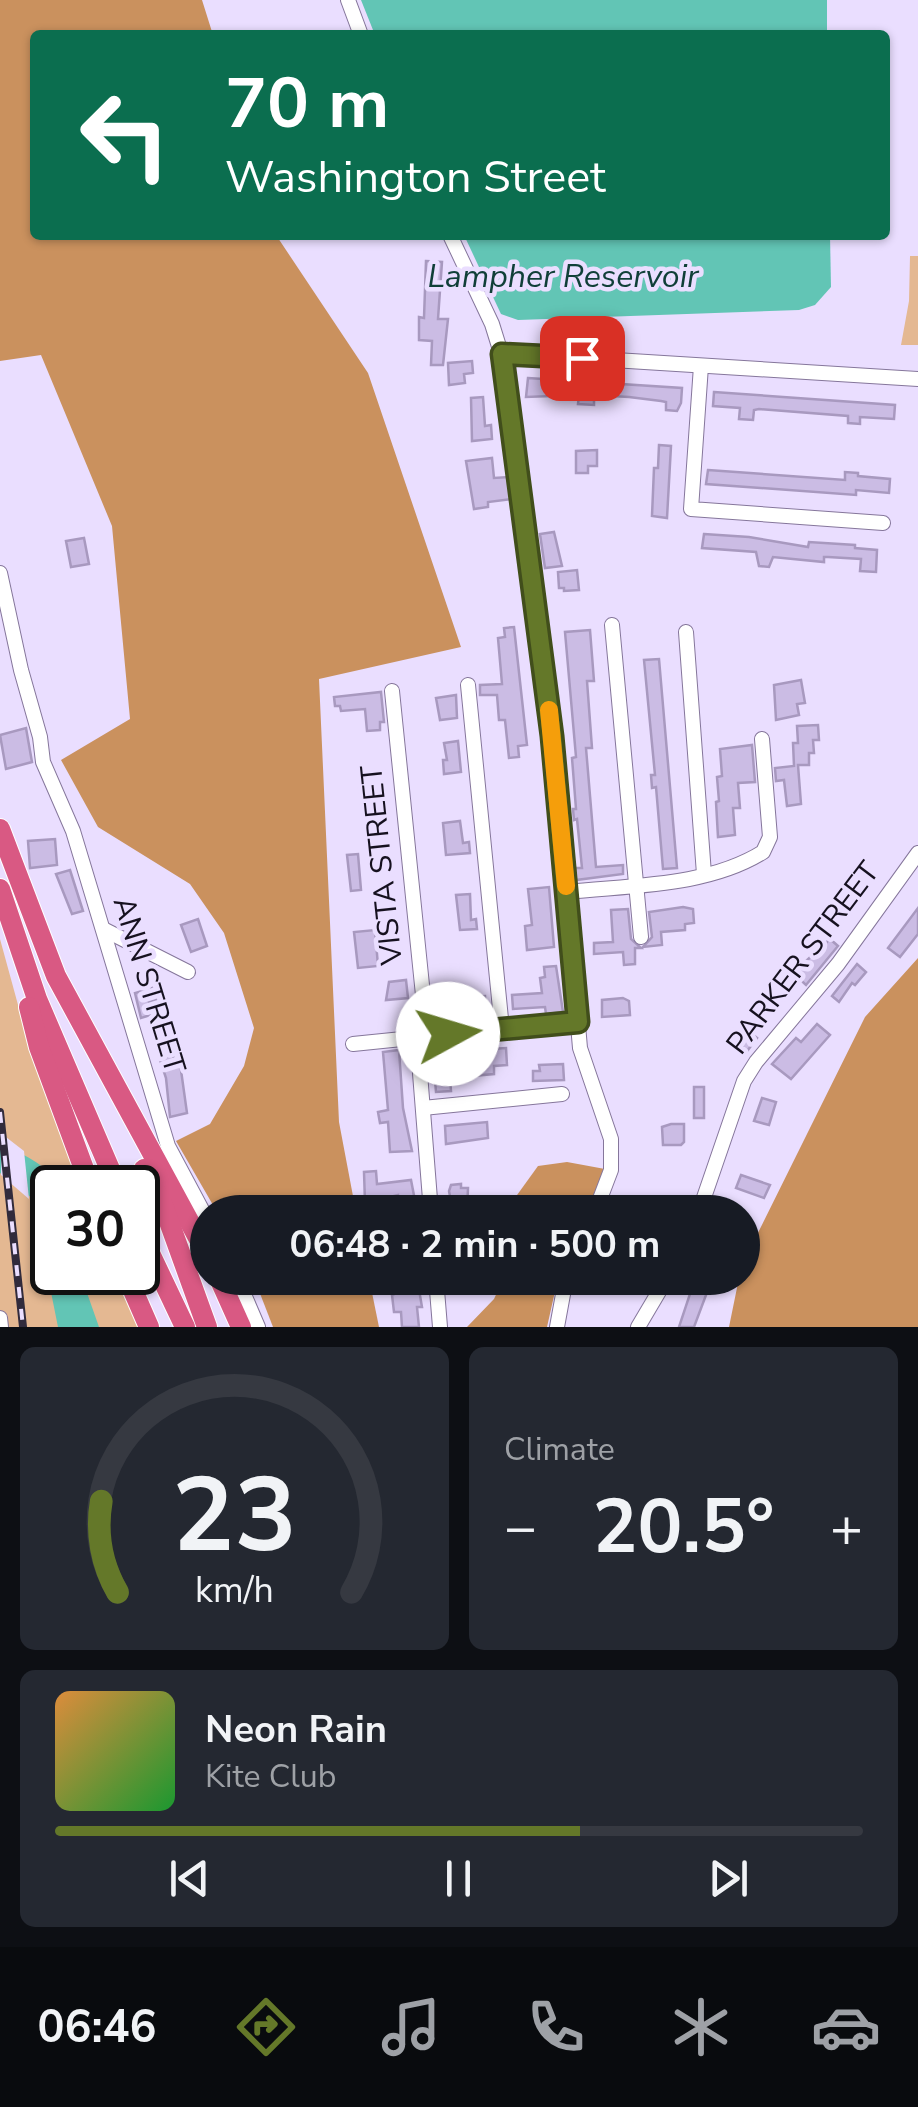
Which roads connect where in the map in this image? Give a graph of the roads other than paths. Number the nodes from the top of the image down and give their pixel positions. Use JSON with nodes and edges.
{"nodes":[{"id":1,"x":348,"y":0,"type":"edge"},
{"id":2,"x":358,"y":30,"type":"edge"},
{"id":3,"x":452,"y":240,"type":"edge"},
{"id":4,"x":502,"y":354,"type":"junction"},
{"id":5,"x":701,"y":366,"type":"junction"},
{"id":6,"x":918,"y":379,"type":"edge"},
{"id":7,"x":882,"y":523,"type":"dead end"},
{"id":8,"x":0,"y":573,"type":"edge"},
{"id":9,"x":612,"y":624,"type":"dead end"},
{"id":10,"x":686,"y":632,"type":"dead end"},
{"id":11,"x":468,"y":684,"type":"dead end"},
{"id":12,"x":392,"y":692,"type":"dead end"},
{"id":13,"x":762,"y":738,"type":"dead end"},
{"id":14,"x":0,"y":828,"type":"edge"},
{"id":15,"x":918,"y":854,"type":"edge"},
{"id":16,"x":704,"y":874,"type":"junction"},
{"id":17,"x":636,"y":884,"type":"junction"},
{"id":18,"x":0,"y":888,"type":"edge"},
{"id":19,"x":567,"y":892,"type":"junction"},
{"id":20,"x":0,"y":899,"type":"edge"},
{"id":21,"x":105,"y":930,"type":"junction"},
{"id":22,"x":641,"y":938,"type":"dead end"},
{"id":23,"x":188,"y":972,"type":"dead end"},
{"id":24,"x":56,"y":976,"type":"junction"},
{"id":25,"x":578,"y":1022,"type":"junction"},
{"id":26,"x":502,"y":1029,"type":"junction"},
{"id":27,"x":420,"y":1037,"type":"junction"},
{"id":28,"x":353,"y":1044,"type":"dead end"},
{"id":29,"x":562,"y":1094,"type":"dead end"},
{"id":30,"x":423,"y":1108,"type":"junction"},
{"id":31,"x":82,"y":1165,"type":"edge"},
{"id":32,"x":108,"y":1165,"type":"edge"},
{"id":33,"x":194,"y":1195,"type":"edge"},
{"id":34,"x":430,"y":1195,"type":"edge"},
{"id":35,"x":601,"y":1195,"type":"edge"},
{"id":36,"x":705,"y":1195,"type":"edge"},
{"id":37,"x":190,"y":1223,"type":"edge"},
{"id":38,"x":160,"y":1274,"type":"edge"},
{"id":39,"x":135,"y":1295,"type":"edge"},
{"id":40,"x":227,"y":1295,"type":"edge"},
{"id":41,"x":244,"y":1295,"type":"edge"},
{"id":42,"x":437,"y":1295,"type":"edge"},
{"id":43,"x":563,"y":1295,"type":"edge"},
{"id":44,"x":657,"y":1295,"type":"edge"},
{"id":45,"x":0,"y":1318,"type":"edge"},
{"id":46,"x":1,"y":1327,"type":"edge"},
{"id":47,"x":149,"y":1327,"type":"edge"},
{"id":48,"x":185,"y":1327,"type":"edge"},
{"id":49,"x":207,"y":1327,"type":"edge"},
{"id":50,"x":241,"y":1327,"type":"edge"},
{"id":51,"x":258,"y":1327,"type":"edge"},
{"id":52,"x":440,"y":1327,"type":"edge"},
{"id":53,"x":557,"y":1327,"type":"edge"},
{"id":54,"x":638,"y":1327,"type":"edge"}],
"edges":[{"from":1,"to":2,"type":"street"},
{"from":3,"to":4,"type":"street"},
{"from":4,"to":5,"type":"street"},
{"from":4,"to":19,"type":"street"},
{"from":5,"to":6,"type":"street"},
{"from":5,"to":7,"type":"street"},
{"from":8,"to":21,"type":"street","name":"ANN STREET"},
{"from":9,"to":17,"type":"street"},
{"from":10,"to":16,"type":"street"},
{"from":11,"to":26,"type":"street"},
{"from":12,"to":27,"type":"street","name":"VISTA STREET"},
{"from":13,"to":16,"type":"street"},
{"from":14,"to":24,"type":"highway"},
{"from":15,"to":36,"type":"street","name":"PARKER STREET"},
{"from":16,"to":17,"type":"street"},
{"from":17,"to":19,"type":"street"},
{"from":17,"to":22,"type":"street"},
{"from":18,"to":32,"type":"highway"},
{"from":19,"to":25,"type":"street"},
{"from":20,"to":31,"type":"highway"},
{"from":21,"to":23,"type":"street"},
{"from":21,"to":33,"type":"street","name":"ANN STREET"},
{"from":24,"to":37,"type":"highway"},
{"from":24,"to":49,"type":"highway"},
{"from":25,"to":26,"type":"street"},
{"from":25,"to":35,"type":"street"},
{"from":26,"to":27,"type":"street"},
{"from":27,"to":28,"type":"street"},
{"from":27,"to":30,"type":"street","name":"VISTA STREET"},
{"from":29,"to":30,"type":"street"},
{"from":30,"to":34,"type":"street","name":"VISTA STREET"},
{"from":38,"to":48,"type":"highway"},
{"from":39,"to":47,"type":"highway"},
{"from":40,"to":50,"type":"highway"},
{"from":41,"to":51,"type":"street"},
{"from":42,"to":52,"type":"street"},
{"from":43,"to":53,"type":"street"},
{"from":44,"to":54,"type":"street"},
{"from":45,"to":46,"type":"street"}]}
